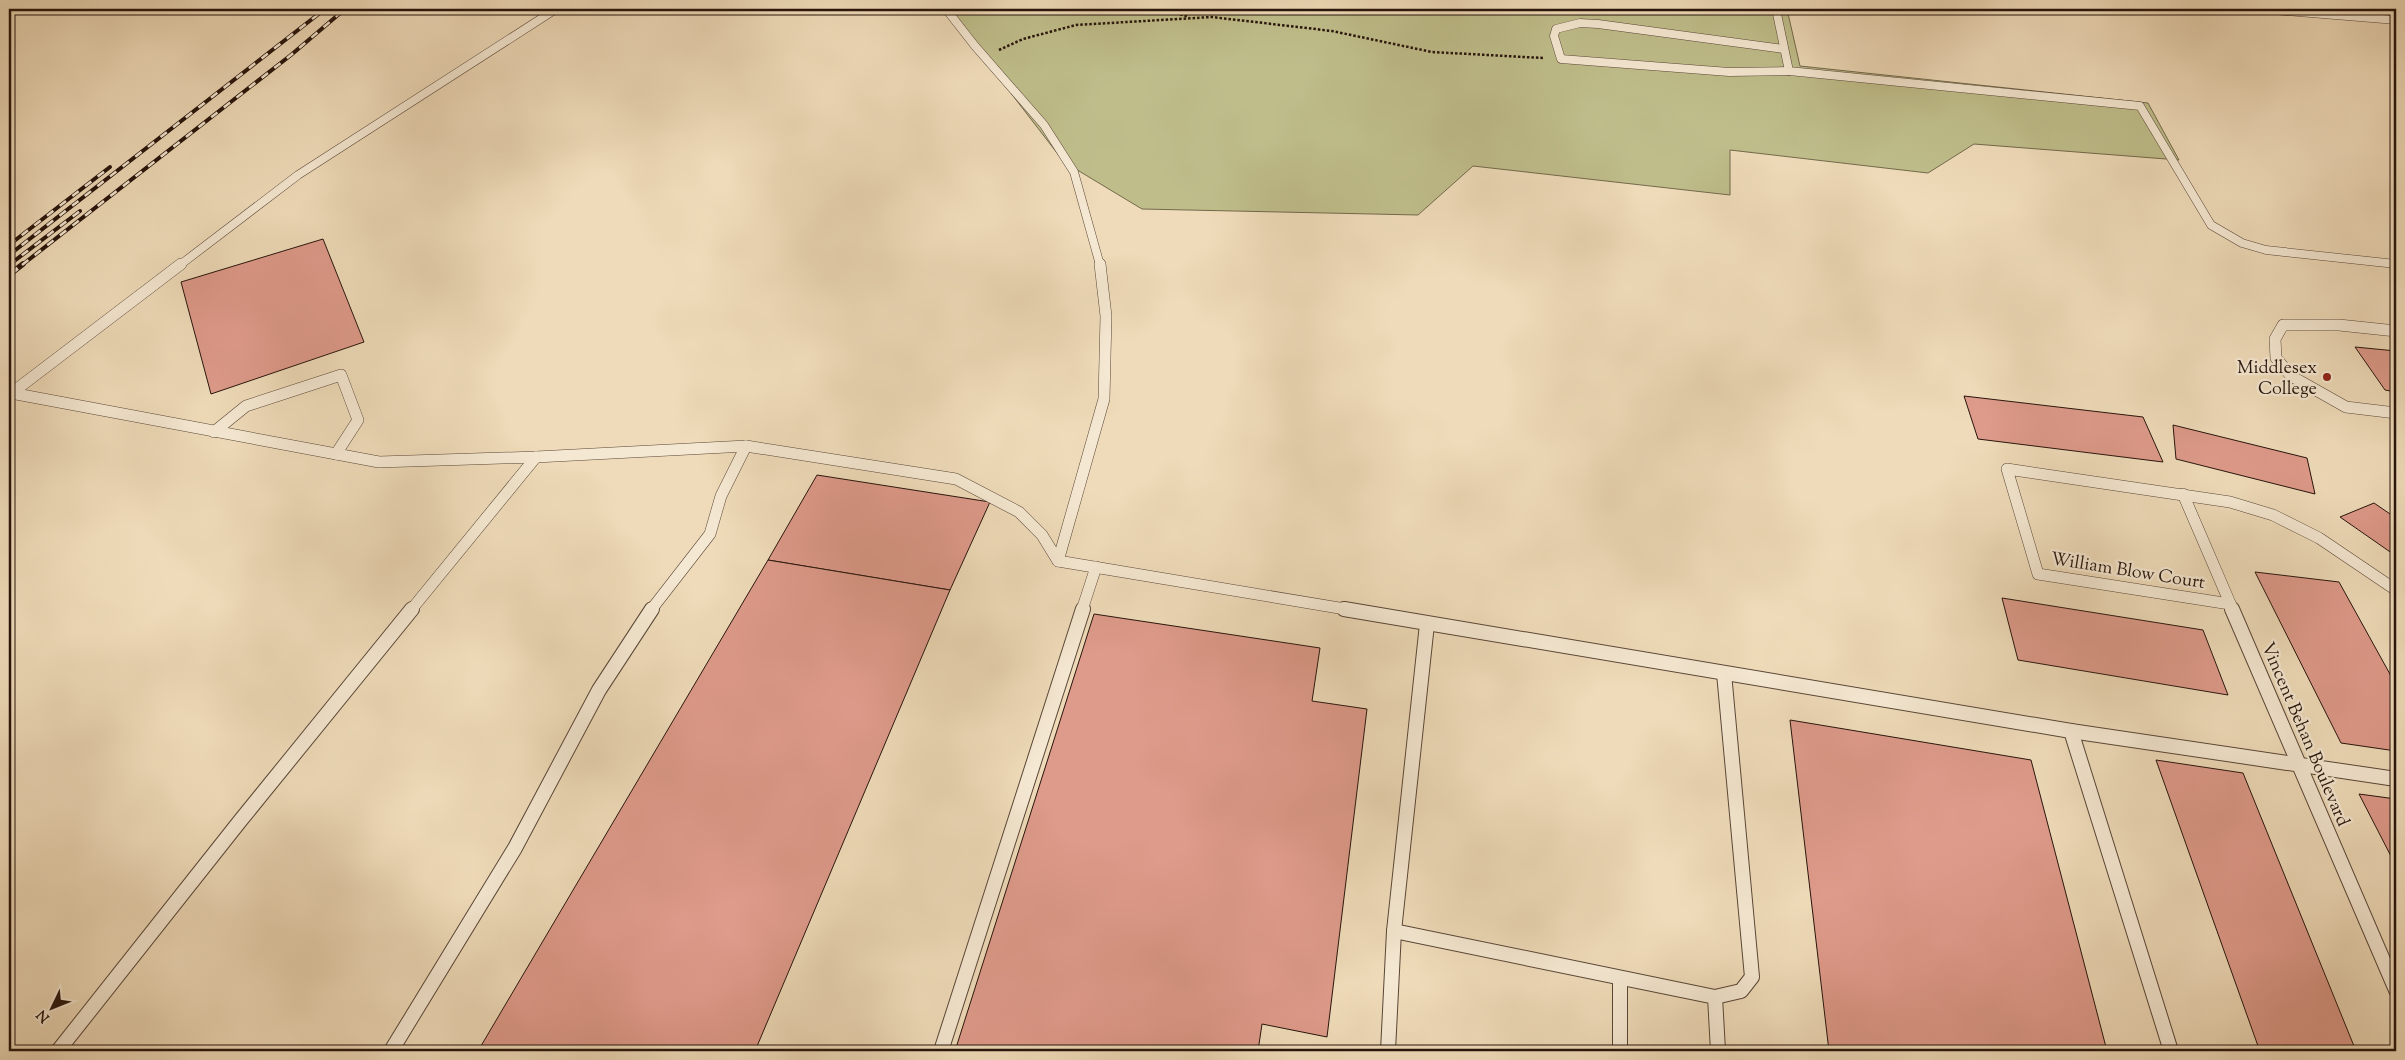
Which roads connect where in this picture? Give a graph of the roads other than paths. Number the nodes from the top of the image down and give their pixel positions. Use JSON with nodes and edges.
{"nodes":[{"id":1,"x":556,"y":9,"type":"edge"},
{"id":2,"x":946,"y":9,"type":"edge"},
{"id":3,"x":1776,"y":9,"type":"edge"},
{"id":4,"x":2260,"y":9,"type":"edge"},
{"id":5,"x":2396,"y":20,"type":"edge"},
{"id":6,"x":1784,"y":49,"type":"junction"},
{"id":7,"x":1788,"y":71,"type":"junction"},
{"id":8,"x":2396,"y":264,"type":"edge"},
{"id":9,"x":2396,"y":331,"type":"edge"},
{"id":10,"x":10,"y":394,"type":"edge"},
{"id":11,"x":2396,"y":414,"type":"edge"},
{"id":12,"x":214,"y":432,"type":"junction"},
{"id":13,"x":746,"y":446,"type":"junction"},
{"id":14,"x":336,"y":454,"type":"junction"},
{"id":15,"x":536,"y":457,"type":"junction"},
{"id":16,"x":2183,"y":494,"type":"junction"},
{"id":17,"x":1058,"y":561,"type":"junction"},
{"id":18,"x":1096,"y":567,"type":"junction"},
{"id":19,"x":2396,"y":590,"type":"edge"},
{"id":20,"x":2230,"y":604,"type":"junction"},
{"id":21,"x":1427,"y":624,"type":"junction"},
{"id":22,"x":1724,"y":673,"type":"junction"},
{"id":23,"x":2071,"y":731,"type":"junction"},
{"id":24,"x":2298,"y":763,"type":"junction"},
{"id":25,"x":2396,"y":779,"type":"edge"},
{"id":26,"x":1394,"y":931,"type":"junction"},
{"id":27,"x":1620,"y":978,"type":"junction"},
{"id":28,"x":2396,"y":990,"type":"edge"},
{"id":29,"x":1715,"y":997,"type":"junction"},
{"id":30,"x":58,"y":1051,"type":"edge"},
{"id":31,"x":391,"y":1051,"type":"edge"},
{"id":32,"x":941,"y":1051,"type":"edge"},
{"id":33,"x":1388,"y":1051,"type":"edge"},
{"id":34,"x":1620,"y":1051,"type":"edge"},
{"id":35,"x":1718,"y":1051,"type":"edge"},
{"id":36,"x":2171,"y":1051,"type":"edge"}],
"edges":[{"from":1,"to":10,"type":"lane"},
{"from":2,"to":17,"type":"lane"},
{"from":3,"to":6,"type":"lane"},
{"from":4,"to":5,"type":"lane"},
{"from":6,"to":7,"type":"lane"},
{"from":6,"to":7,"type":"lane"},
{"from":7,"to":8,"type":"lane"},
{"from":9,"to":11,"type":"lane"},
{"from":10,"to":12,"type":"lane"},
{"from":12,"to":14,"type":"lane"},
{"from":12,"to":14,"type":"lane"},
{"from":13,"to":15,"type":"lane"},
{"from":13,"to":17,"type":"lane"},
{"from":13,"to":31,"type":"lane"},
{"from":14,"to":15,"type":"lane"},
{"from":15,"to":30,"type":"lane"},
{"from":16,"to":19,"type":"lane"},
{"from":16,"to":20,"type":"lane","name":"Vincent Behan Boulevard"},
{"from":16,"to":20,"type":"lane","name":"William Blow Court"},
{"from":17,"to":18,"type":"lane"},
{"from":18,"to":21,"type":"lane"},
{"from":18,"to":32,"type":"lane"},
{"from":20,"to":24,"type":"lane","name":"Vincent Behan Boulevard"},
{"from":21,"to":22,"type":"lane"},
{"from":21,"to":26,"type":"lane"},
{"from":22,"to":23,"type":"lane"},
{"from":22,"to":29,"type":"lane"},
{"from":23,"to":24,"type":"lane"},
{"from":23,"to":36,"type":"lane"},
{"from":24,"to":25,"type":"lane"},
{"from":24,"to":28,"type":"lane","name":"Vincent Behan Boulevard"},
{"from":26,"to":27,"type":"lane"},
{"from":26,"to":33,"type":"lane"},
{"from":27,"to":29,"type":"lane"},
{"from":27,"to":34,"type":"lane"},
{"from":29,"to":35,"type":"lane"}]}
